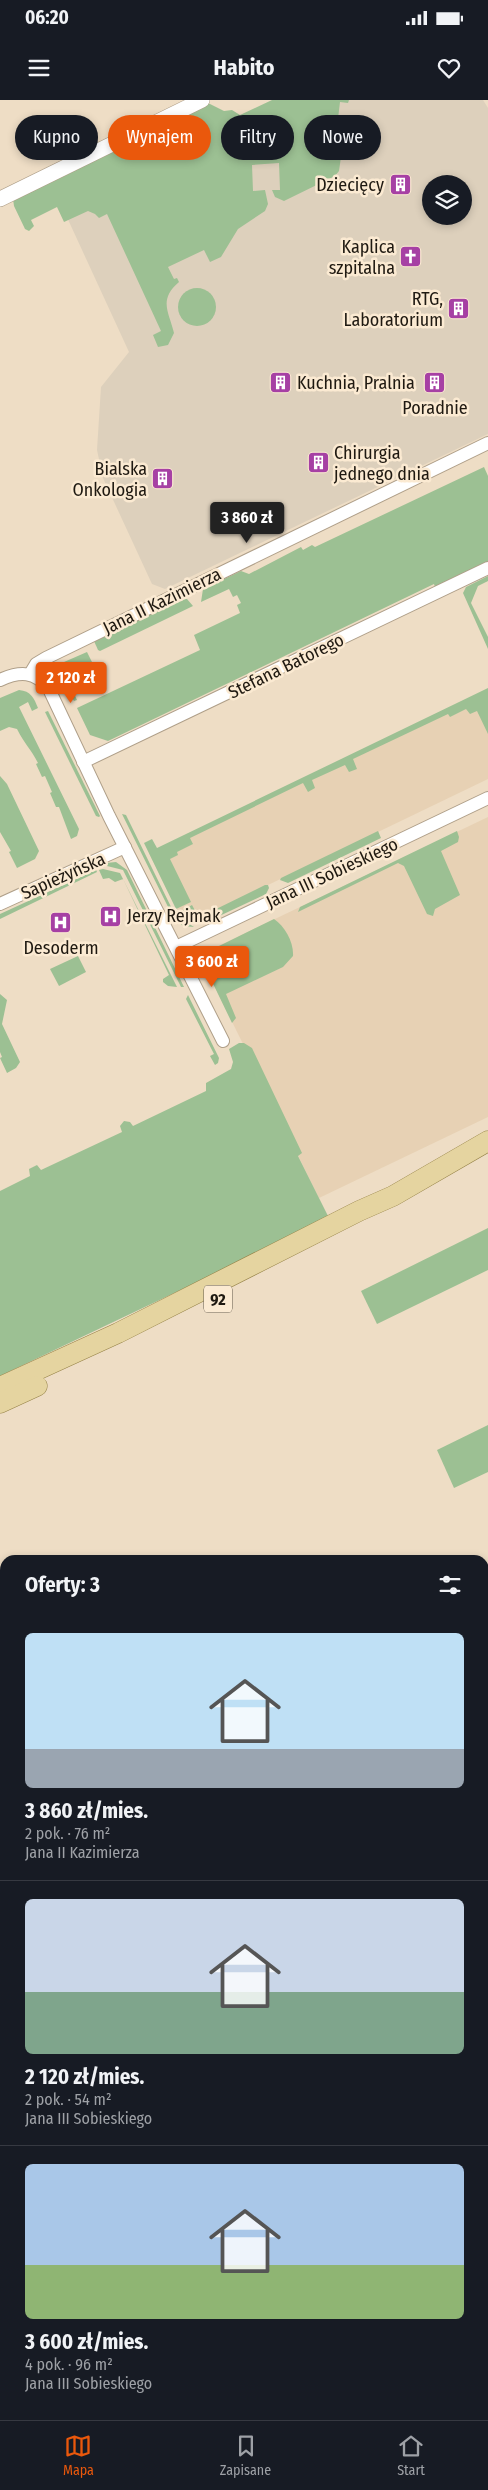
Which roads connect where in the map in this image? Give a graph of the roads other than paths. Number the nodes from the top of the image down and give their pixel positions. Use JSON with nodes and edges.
{"nodes":[{"id":1,"x":202,"y":100,"type":"edge"},
{"id":2,"x":0,"y":198,"type":"edge"},
{"id":3,"x":488,"y":443,"type":"edge"},
{"id":4,"x":488,"y":568,"type":"edge"},
{"id":5,"x":30,"y":674,"type":"junction"},
{"id":6,"x":0,"y":680,"type":"edge"},
{"id":7,"x":83,"y":762,"type":"junction"},
{"id":8,"x":488,"y":798,"type":"edge"},
{"id":9,"x":126,"y":848,"type":"junction"},
{"id":10,"x":0,"y":904,"type":"edge"},
{"id":11,"x":176,"y":947,"type":"junction"},
{"id":12,"x":223,"y":1041,"type":"dead end"},
{"id":13,"x":488,"y":1141,"type":"edge"},
{"id":14,"x":393,"y":1196,"type":"junction"},
{"id":15,"x":0,"y":1387,"type":"edge"},
{"id":16,"x":0,"y":1403,"type":"edge"}],
"edges":[{"from":1,"to":2,"type":"street"},
{"from":3,"to":5,"type":"street","name":"Jana II Kazimierza"},
{"from":4,"to":7,"type":"street","name":"Stefana Batorego"},
{"from":5,"to":6,"type":"street"},
{"from":5,"to":7,"type":"street"},
{"from":7,"to":9,"type":"street"},
{"from":8,"to":11,"type":"street","name":"Jana III Sobieskiego"},
{"from":9,"to":10,"type":"street","name":"Sapieżyńska"},
{"from":9,"to":11,"type":"street"},
{"from":11,"to":12,"type":"street"},
{"from":13,"to":14,"type":"main road","number":"92"},
{"from":14,"to":15,"type":"main road","number":"92"},
{"from":14,"to":16,"type":"main road","number":"92"}]}
